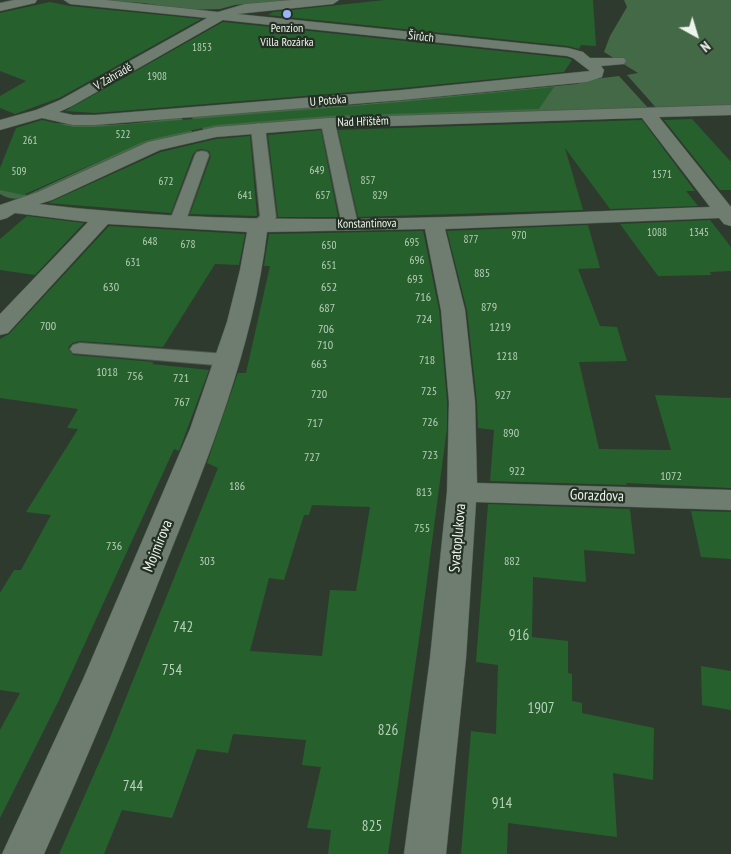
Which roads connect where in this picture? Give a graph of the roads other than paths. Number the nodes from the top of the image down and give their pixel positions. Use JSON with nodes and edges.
{"nodes":[{"id":1,"x":32,"y":0,"type":"edge"},
{"id":2,"x":70,"y":0,"type":"edge"},
{"id":3,"x":333,"y":0,"type":"edge"},
{"id":4,"x":0,"y":7,"type":"edge"},
{"id":5,"x":220,"y":16,"type":"junction"},
{"id":6,"x":619,"y":61,"type":"dead end"},
{"id":7,"x":587,"y":62,"type":"junction"},
{"id":8,"x":731,"y":110,"type":"edge"},
{"id":9,"x":646,"y":112,"type":"junction"},
{"id":10,"x":42,"y":113,"type":"junction"},
{"id":11,"x":328,"y":123,"type":"junction"},
{"id":12,"x":0,"y":125,"type":"edge"},
{"id":13,"x":258,"y":127,"type":"junction"},
{"id":14,"x":202,"y":155,"type":"dead end"},
{"id":15,"x":3,"y":209,"type":"edge"},
{"id":16,"x":728,"y":216,"type":"edge"},
{"id":17,"x":103,"y":218,"type":"junction"},
{"id":18,"x":177,"y":223,"type":"junction"},
{"id":19,"x":434,"y":223,"type":"junction"},
{"id":20,"x":350,"y":225,"type":"junction"},
{"id":21,"x":258,"y":226,"type":"junction"},
{"id":22,"x":0,"y":328,"type":"edge"},
{"id":23,"x":80,"y":349,"type":"dead end"},
{"id":24,"x":227,"y":360,"type":"junction"},
{"id":25,"x":462,"y":492,"type":"junction"},
{"id":26,"x":731,"y":500,"type":"edge"},
{"id":27,"x":23,"y":854,"type":"edge"},
{"id":28,"x":425,"y":854,"type":"edge"}],
"edges":[{"from":1,"to":4,"type":"street"},
{"from":2,"to":5,"type":"street","name":"Širůch"},
{"from":3,"to":5,"type":"street"},
{"from":5,"to":7,"type":"street","name":"Širůch"},
{"from":5,"to":10,"type":"street","name":"V Zahradě"},
{"from":6,"to":7,"type":"street","name":"Širůch"},
{"from":7,"to":10,"type":"street","name":"U Potoka"},
{"from":8,"to":9,"type":"street","name":"Nad Hřištěm"},
{"from":9,"to":11,"type":"street","name":"Nad Hřištěm"},
{"from":9,"to":16,"type":"street"},
{"from":10,"to":12,"type":"street","name":"V Zahradě"},
{"from":11,"to":13,"type":"street","name":"Nad Hřištěm"},
{"from":11,"to":20,"type":"lane"},
{"from":13,"to":15,"type":"street","name":"Nad Hřištěm"},
{"from":13,"to":21,"type":"lane"},
{"from":14,"to":18,"type":"lane"},
{"from":15,"to":17,"type":"street","name":"Konstantinova"},
{"from":16,"to":19,"type":"street","name":"Konstantinova"},
{"from":17,"to":18,"type":"street","name":"Konstantinova"},
{"from":17,"to":22,"type":"street"},
{"from":18,"to":21,"type":"street","name":"Konstantinova"},
{"from":19,"to":20,"type":"street","name":"Konstantinova"},
{"from":19,"to":25,"type":"street","name":"Svatoplukova"},
{"from":20,"to":21,"type":"street","name":"Konstantinova"},
{"from":21,"to":24,"type":"street","name":"Mojmírova"},
{"from":23,"to":24,"type":"lane"},
{"from":24,"to":27,"type":"street","name":"Mojmírova"},
{"from":25,"to":26,"type":"street","name":"Gorazdova"},
{"from":25,"to":28,"type":"street","name":"Svatoplukova"}]}
